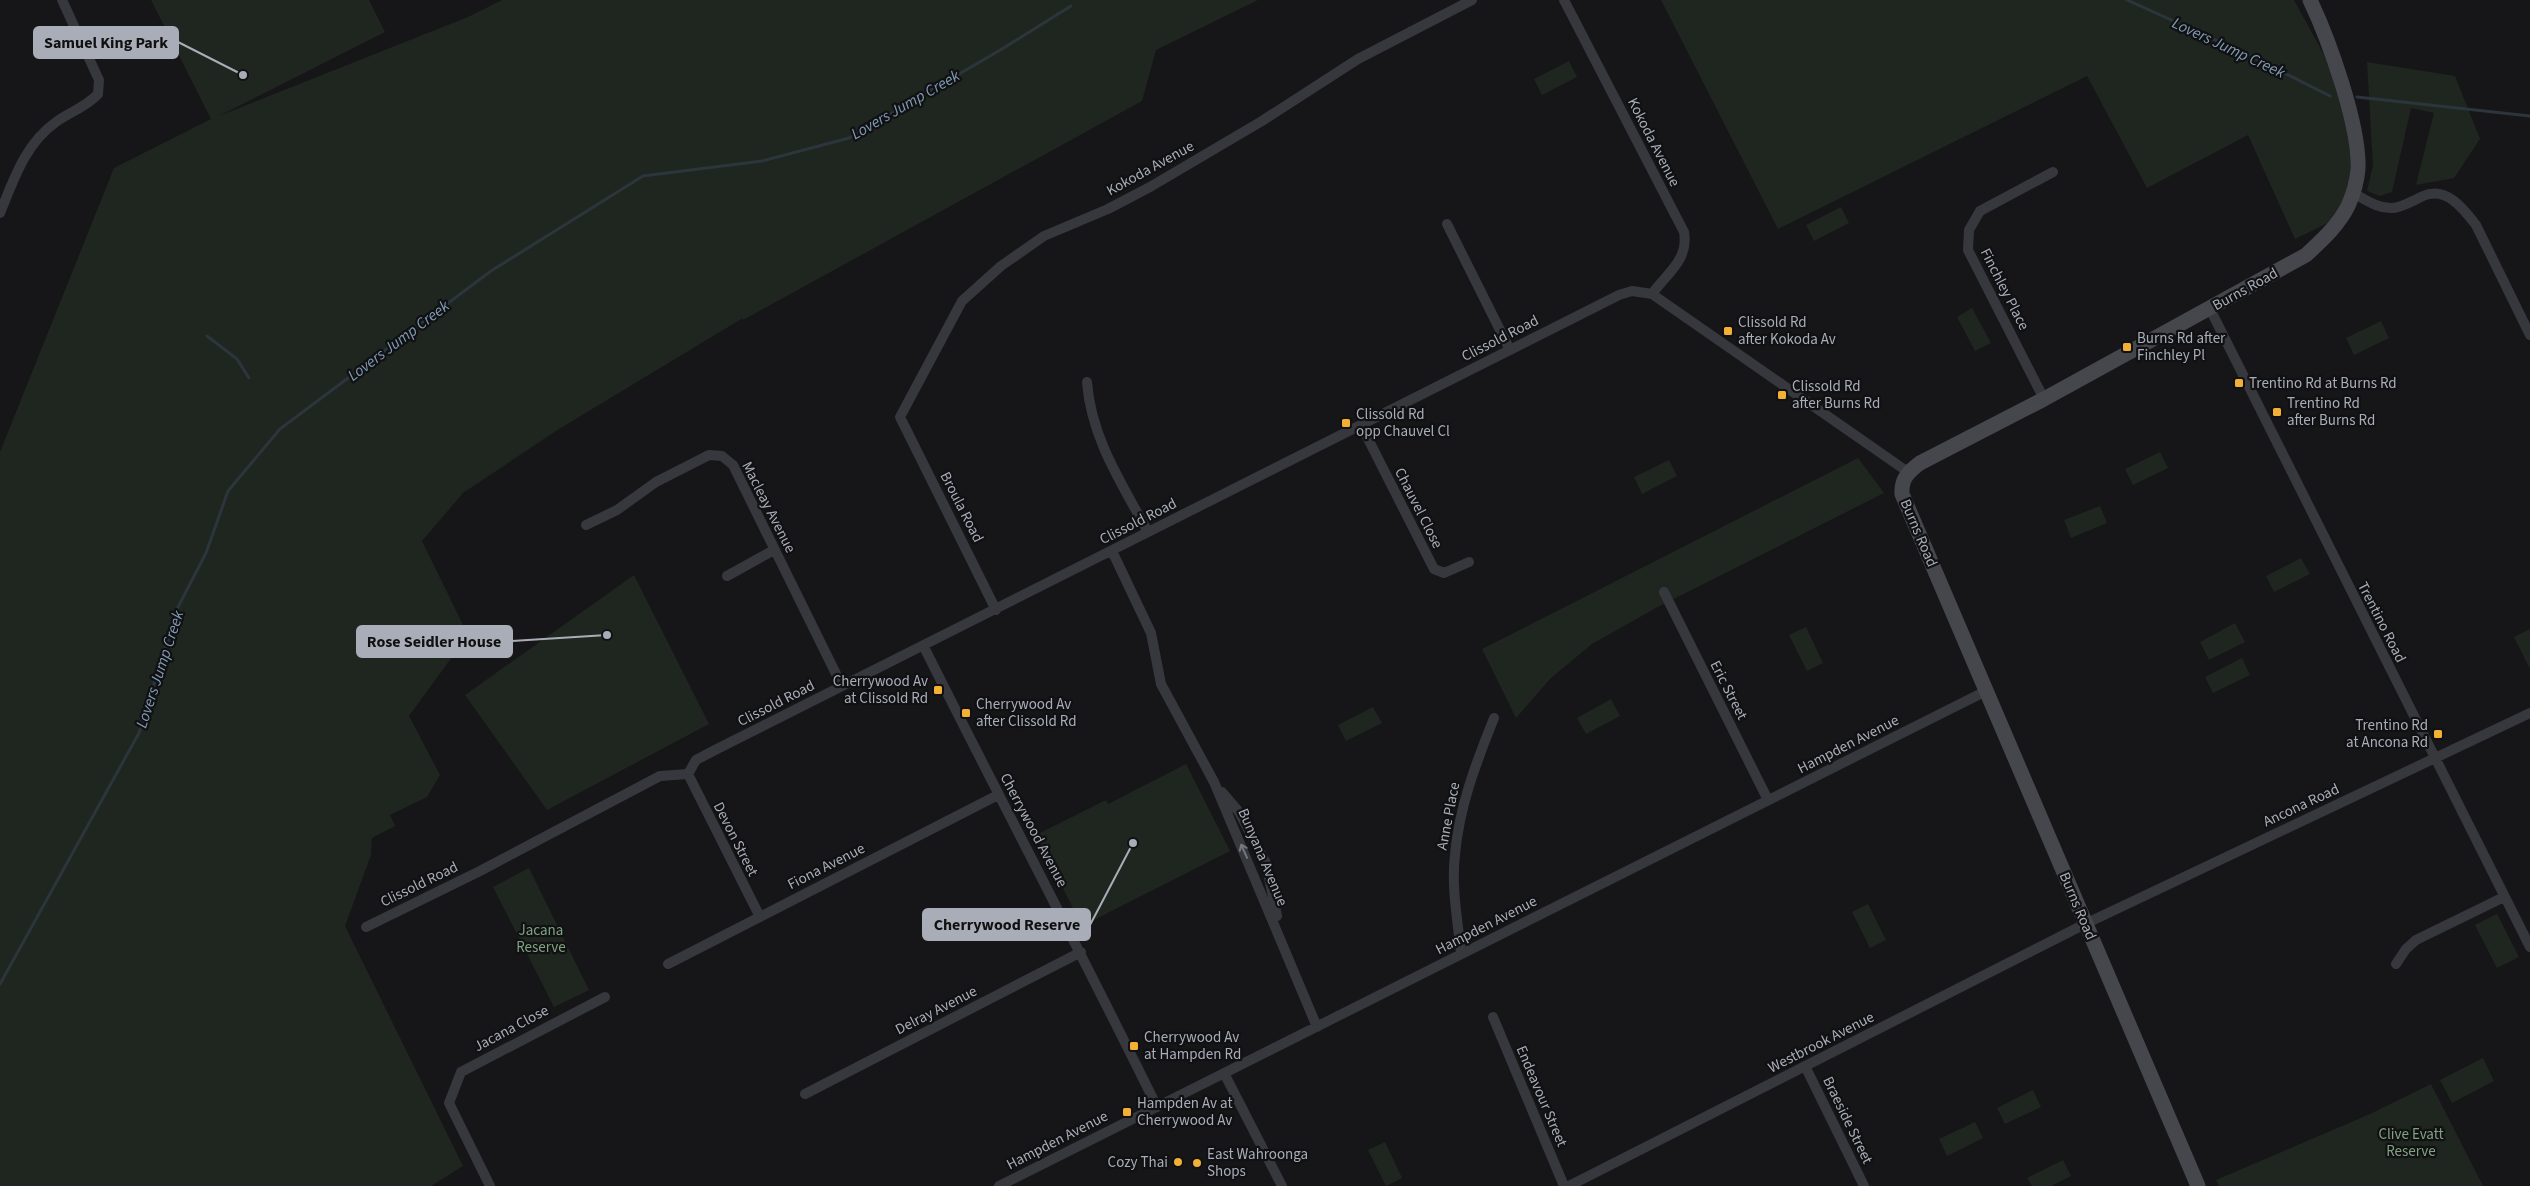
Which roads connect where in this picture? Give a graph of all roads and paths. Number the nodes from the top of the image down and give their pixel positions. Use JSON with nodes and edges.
{"nodes":[{"id":1,"x":62,"y":0,"type":"edge"},
{"id":2,"x":1472,"y":0,"type":"edge"},
{"id":3,"x":1564,"y":0,"type":"edge"},
{"id":4,"x":2310,"y":0,"type":"edge"},
{"id":5,"x":2053,"y":172,"type":"dead end"},
{"id":6,"x":2353,"y":193,"type":"junction"},
{"id":7,"x":0,"y":213,"type":"edge"},
{"id":8,"x":1447,"y":224,"type":"dead end"},
{"id":9,"x":1652,"y":294,"type":"junction"},
{"id":10,"x":2210,"y":308,"type":"junction"},
{"id":11,"x":2530,"y":335,"type":"edge"},
{"id":12,"x":1510,"y":350,"type":"junction"},
{"id":13,"x":1087,"y":382,"type":"dead end"},
{"id":14,"x":2044,"y":399,"type":"junction"},
{"id":15,"x":900,"y":418,"type":"joint"},
{"id":16,"x":1361,"y":425,"type":"junction"},
{"id":17,"x":1908,"y":472,"type":"junction"},
{"id":18,"x":586,"y":525,"type":"dead end"},
{"id":19,"x":1148,"y":532,"type":"junction"},
{"id":20,"x":774,"y":550,"type":"junction"},
{"id":21,"x":1112,"y":551,"type":"junction"},
{"id":22,"x":1469,"y":562,"type":"dead end"},
{"id":23,"x":727,"y":576,"type":"dead end"},
{"id":24,"x":1664,"y":592,"type":"dead end"},
{"id":25,"x":996,"y":610,"type":"junction"},
{"id":26,"x":924,"y":646,"type":"junction"},
{"id":27,"x":842,"y":686,"type":"junction"},
{"id":28,"x":1986,"y":691,"type":"junction"},
{"id":29,"x":2530,"y":713,"type":"edge"},
{"id":30,"x":1494,"y":718,"type":"dead end"},
{"id":31,"x":2434,"y":758,"type":"junction"},
{"id":32,"x":688,"y":774,"type":"junction"},
{"id":33,"x":1214,"y":782,"type":"junction"},
{"id":34,"x":998,"y":795,"type":"junction"},
{"id":35,"x":1768,"y":800,"type":"junction"},
{"id":36,"x":2504,"y":897,"type":"junction"},
{"id":37,"x":760,"y":917,"type":"junction"},
{"id":38,"x":2086,"y":924,"type":"junction"},
{"id":39,"x":366,"y":927,"type":"dead end"},
{"id":40,"x":1283,"y":944,"type":"junction"},
{"id":41,"x":2530,"y":948,"type":"edge"},
{"id":42,"x":1081,"y":952,"type":"junction"},
{"id":43,"x":1461,"y":954,"type":"junction"},
{"id":44,"x":668,"y":964,"type":"dead end"},
{"id":45,"x":2396,"y":964,"type":"dead end"},
{"id":46,"x":605,"y":997,"type":"dead end"},
{"id":47,"x":1493,"y":1017,"type":"dead end"},
{"id":48,"x":1317,"y":1027,"type":"junction"},
{"id":49,"x":1805,"y":1066,"type":"junction"},
{"id":50,"x":1224,"y":1073,"type":"junction"},
{"id":51,"x":805,"y":1094,"type":"dead end"},
{"id":52,"x":1157,"y":1107,"type":"junction"},
{"id":53,"x":490,"y":1186,"type":"edge"},
{"id":54,"x":1000,"y":1186,"type":"edge"},
{"id":55,"x":1282,"y":1186,"type":"edge"},
{"id":56,"x":1564,"y":1186,"type":"edge"},
{"id":57,"x":1569,"y":1186,"type":"edge"},
{"id":58,"x":1864,"y":1186,"type":"edge"},
{"id":59,"x":2198,"y":1186,"type":"edge"}],
"edges":[{"from":1,"to":7,"type":"street"},
{"from":2,"to":15,"type":"street","name":"Kokoda Avenue"},
{"from":3,"to":9,"type":"street","name":"Kokoda Avenue"},
{"from":4,"to":6,"type":"main road","name":"Burns Road"},
{"from":5,"to":14,"type":"street","name":"Finchley Place"},
{"from":6,"to":10,"type":"main road","name":"Burns Road"},
{"from":6,"to":11,"type":"street"},
{"from":8,"to":12,"type":"street"},
{"from":9,"to":12,"type":"street","name":"Clissold Road"},
{"from":9,"to":17,"type":"street"},
{"from":10,"to":14,"type":"main road","name":"Burns Road"},
{"from":10,"to":31,"type":"street","name":"Trentino Road"},
{"from":12,"to":16,"type":"street","name":"Clissold Road"},
{"from":13,"to":19,"type":"street"},
{"from":14,"to":17,"type":"main road","name":"Burns Road"},
{"from":15,"to":25,"type":"street","name":"Broula Road"},
{"from":16,"to":19,"type":"street","name":"Clissold Road"},
{"from":16,"to":22,"type":"street","name":"Chauvel Close"},
{"from":17,"to":28,"type":"main road","name":"Burns Road"},
{"from":18,"to":20,"type":"street","name":"Macleay Avenue"},
{"from":19,"to":21,"type":"street","name":"Clissold Road"},
{"from":20,"to":23,"type":"street"},
{"from":20,"to":27,"type":"street","name":"Macleay Avenue"},
{"from":21,"to":25,"type":"street","name":"Clissold Road"},
{"from":21,"to":33,"type":"street","name":"Bunyana Avenue"},
{"from":24,"to":35,"type":"street","name":"Eric Street"},
{"from":25,"to":26,"type":"street","name":"Clissold Road"},
{"from":26,"to":27,"type":"street","name":"Clissold Road"},
{"from":26,"to":34,"type":"street","name":"Cherrywood Avenue"},
{"from":27,"to":32,"type":"street","name":"Clissold Road"},
{"from":28,"to":35,"type":"street","name":"Hampden Avenue"},
{"from":28,"to":38,"type":"main road","name":"Burns Road"},
{"from":29,"to":31,"type":"street","name":"Ancona Road"},
{"from":30,"to":43,"type":"street","name":"Anne Place"},
{"from":31,"to":36,"type":"street","name":"Trentino Road"},
{"from":31,"to":38,"type":"street","name":"Ancona Road"},
{"from":32,"to":37,"type":"street","name":"Devon Street"},
{"from":32,"to":39,"type":"street","name":"Clissold Road"},
{"from":40,"to":33,"type":"street","name":"Bunyana Avenue","one_way":true},
{"from":33,"to":40,"type":"street","name":"Bunyana Avenue"},
{"from":34,"to":37,"type":"street","name":"Fiona Avenue"},
{"from":34,"to":42,"type":"street","name":"Cherrywood Avenue"},
{"from":35,"to":43,"type":"street","name":"Hampden Avenue"},
{"from":36,"to":41,"type":"street","name":"Trentino Road"},
{"from":36,"to":45,"type":"street"},
{"from":37,"to":44,"type":"street","name":"Fiona Avenue"},
{"from":38,"to":49,"type":"street","name":"Westbrook Avenue"},
{"from":38,"to":59,"type":"main road","name":"Burns Road"},
{"from":40,"to":48,"type":"street","name":"Bunyana Avenue"},
{"from":42,"to":51,"type":"street","name":"Delray Avenue"},
{"from":42,"to":52,"type":"street","name":"Cherrywood Avenue"},
{"from":43,"to":48,"type":"street","name":"Hampden Avenue"},
{"from":46,"to":53,"type":"street","name":"Jacana Close"},
{"from":47,"to":56,"type":"street","name":"Endeavour Street"},
{"from":48,"to":50,"type":"street","name":"Hampden Avenue"},
{"from":49,"to":57,"type":"street","name":"Westbrook Avenue"},
{"from":49,"to":58,"type":"street","name":"Braeside Street"},
{"from":50,"to":52,"type":"street","name":"Hampden Avenue"},
{"from":50,"to":55,"type":"street"},
{"from":52,"to":54,"type":"street","name":"Hampden Avenue"}]}
